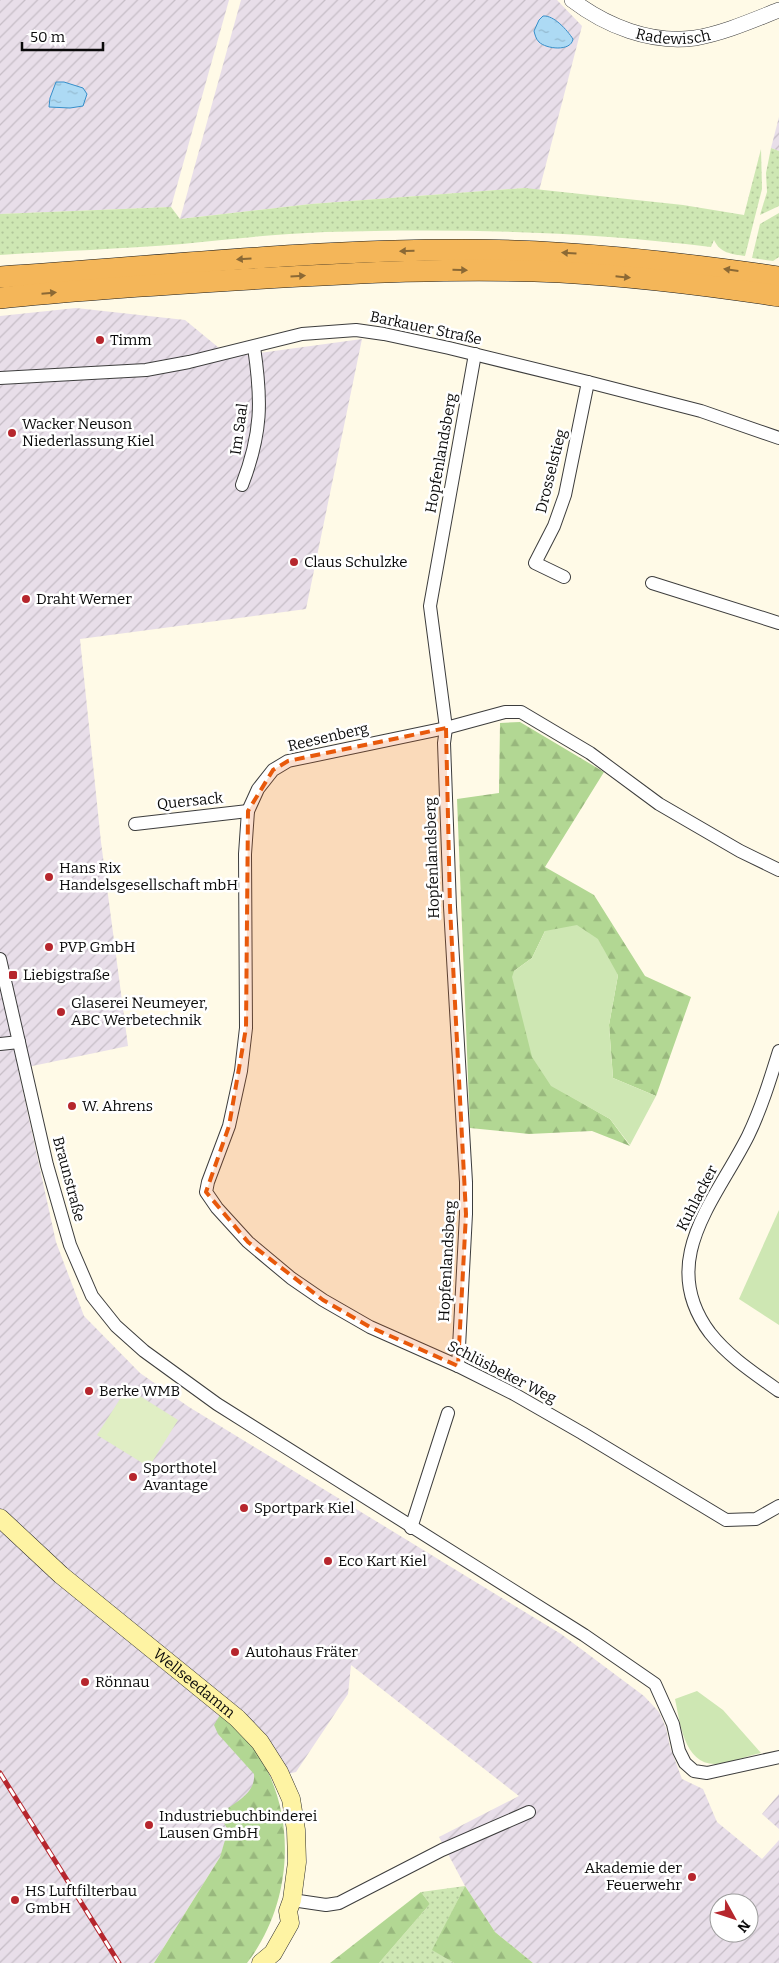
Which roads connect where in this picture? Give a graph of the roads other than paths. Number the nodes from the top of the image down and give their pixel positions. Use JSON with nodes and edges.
{"nodes":[{"id":1,"x":572,"y":0,"type":"edge"},
{"id":2,"x":779,"y":10,"type":"edge"},
{"id":3,"x":0,"y":276,"type":"edge"},
{"id":4,"x":779,"y":277,"type":"edge"},
{"id":5,"x":779,"y":296,"type":"edge"},
{"id":6,"x":0,"y":298,"type":"edge"},
{"id":7,"x":254,"y":347,"type":"junction"},
{"id":8,"x":475,"y":354,"type":"junction"},
{"id":9,"x":0,"y":378,"type":"edge"},
{"id":10,"x":588,"y":382,"type":"junction"},
{"id":11,"x":779,"y":438,"type":"edge"},
{"id":12,"x":242,"y":484,"type":"dead end"},
{"id":13,"x":564,"y":577,"type":"dead end"},
{"id":14,"x":652,"y":582,"type":"dead end"},
{"id":15,"x":779,"y":623,"type":"edge"},
{"id":16,"x":446,"y":728,"type":"junction"},
{"id":17,"x":248,"y":811,"type":"junction"},
{"id":18,"x":135,"y":824,"type":"dead end"},
{"id":19,"x":779,"y":870,"type":"edge"},
{"id":20,"x":0,"y":959,"type":"edge"},
{"id":21,"x":19,"y":1042,"type":"junction"},
{"id":22,"x":0,"y":1044,"type":"edge"},
{"id":23,"x":779,"y":1051,"type":"edge"},
{"id":24,"x":206,"y":1192,"type":"joint"},
{"id":25,"x":458,"y":1366,"type":"junction"},
{"id":26,"x":779,"y":1391,"type":"edge"},
{"id":27,"x":448,"y":1413,"type":"dead end"},
{"id":28,"x":779,"y":1506,"type":"edge"},
{"id":29,"x":0,"y":1518,"type":"edge"},
{"id":30,"x":411,"y":1528,"type":"junction"},
{"id":31,"x":779,"y":1757,"type":"edge"},
{"id":32,"x":529,"y":1812,"type":"dead end"},
{"id":33,"x":290,"y":1906,"type":"junction"},
{"id":34,"x":262,"y":1961,"type":"edge"}],
"edges":[{"from":1,"to":2,"type":"street","name":"Radewisch"},
{"from":4,"to":3,"type":"highway","one_way":true},
{"from":6,"to":5,"type":"highway","one_way":true},
{"from":7,"to":8,"type":"street","name":"Barkauer Straße"},
{"from":7,"to":9,"type":"street","name":"Barkauer Straße"},
{"from":7,"to":12,"type":"street","name":"Im Saal"},
{"from":8,"to":10,"type":"street","name":"Barkauer Straße"},
{"from":8,"to":16,"type":"street","name":"Hopfenlandsberg"},
{"from":10,"to":11,"type":"street","name":"Barkauer Straße"},
{"from":10,"to":13,"type":"street","name":"Drosselstieg"},
{"from":14,"to":15,"type":"street"},
{"from":16,"to":17,"type":"street","name":"Reesenberg"},
{"from":16,"to":19,"type":"street","name":"Reesenberg"},
{"from":16,"to":25,"type":"street","name":"Hopfenlandsberg"},
{"from":17,"to":18,"type":"street","name":"Quersack"},
{"from":17,"to":24,"type":"street","name":"Reesenberg"},
{"from":20,"to":21,"type":"street","name":"Braunstraße"},
{"from":21,"to":22,"type":"street"},
{"from":21,"to":30,"type":"street","name":"Braunstraße"},
{"from":23,"to":26,"type":"street","name":"Kuhlacker"},
{"from":24,"to":25,"type":"street","name":"Schlüsbeker Weg"},
{"from":25,"to":28,"type":"street","name":"Schlüsbeker Weg"},
{"from":27,"to":30,"type":"street"},
{"from":29,"to":33,"type":"main road","name":"Wellseedamm"},
{"from":30,"to":31,"type":"street","name":"Braunstraße"},
{"from":32,"to":33,"type":"street"},
{"from":33,"to":34,"type":"main road","name":"Wellseedamm"}]}
